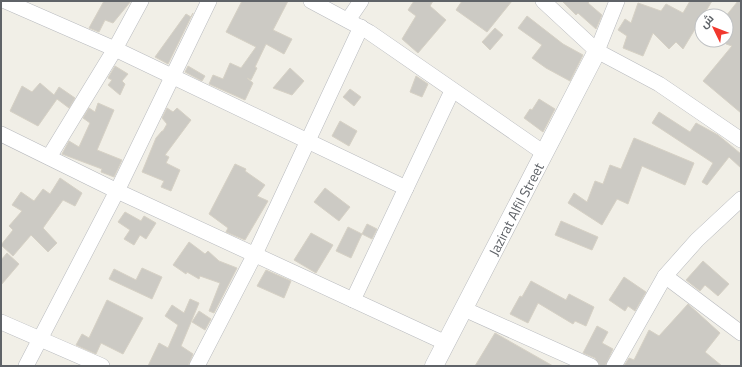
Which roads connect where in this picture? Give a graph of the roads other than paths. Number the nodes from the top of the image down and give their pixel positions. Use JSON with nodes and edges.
{"nodes":[{"id":1,"x":5,"y":1,"type":"edge"},
{"id":2,"x":141,"y":1,"type":"edge"},
{"id":3,"x":210,"y":1,"type":"edge"},
{"id":4,"x":311,"y":1,"type":"edge"},
{"id":5,"x":360,"y":1,"type":"edge"},
{"id":6,"x":543,"y":1,"type":"edge"},
{"id":7,"x":617,"y":1,"type":"edge"},
{"id":8,"x":355,"y":23,"type":"junction"},
{"id":9,"x":115,"y":49,"type":"junction"},
{"id":10,"x":597,"y":51,"type":"junction"},
{"id":11,"x":172,"y":77,"type":"junction"},
{"id":12,"x":452,"y":90,"type":"junction"},
{"id":13,"x":1,"y":134,"type":"edge"},
{"id":14,"x":741,"y":140,"type":"edge"},
{"id":15,"x":308,"y":142,"type":"junction"},
{"id":16,"x":544,"y":153,"type":"junction"},
{"id":17,"x":49,"y":157,"type":"junction"},
{"id":18,"x":406,"y":188,"type":"junction"},
{"id":19,"x":117,"y":191,"type":"junction"},
{"id":20,"x":741,"y":199,"type":"edge"},
{"id":21,"x":255,"y":254,"type":"junction"},
{"id":22,"x":665,"y":276,"type":"junction"},
{"id":23,"x":352,"y":300,"type":"junction"},
{"id":24,"x":464,"y":309,"type":"junction"},
{"id":25,"x":1,"y":322,"type":"edge"},
{"id":26,"x":741,"y":333,"type":"edge"},
{"id":27,"x":39,"y":339,"type":"junction"},
{"id":28,"x":446,"y":343,"type":"junction"},
{"id":29,"x":26,"y":366,"type":"edge"},
{"id":30,"x":102,"y":366,"type":"edge"},
{"id":31,"x":197,"y":366,"type":"edge"},
{"id":32,"x":434,"y":366,"type":"edge"},
{"id":33,"x":591,"y":366,"type":"edge"},
{"id":34,"x":614,"y":366,"type":"edge"}],
"edges":[{"from":1,"to":9,"type":"street"},
{"from":2,"to":9,"type":"street"},
{"from":3,"to":11,"type":"street"},
{"from":4,"to":8,"type":"street"},
{"from":5,"to":8,"type":"street"},
{"from":6,"to":10,"type":"street"},
{"from":7,"to":10,"type":"street"},
{"from":8,"to":12,"type":"street"},
{"from":8,"to":15,"type":"street"},
{"from":9,"to":11,"type":"street"},
{"from":9,"to":17,"type":"street"},
{"from":10,"to":14,"type":"street"},
{"from":10,"to":16,"type":"street","name":"Jazirat Alfil Street"},
{"from":11,"to":15,"type":"street"},
{"from":11,"to":19,"type":"street"},
{"from":12,"to":16,"type":"street"},
{"from":12,"to":18,"type":"street"},
{"from":13,"to":17,"type":"street"},
{"from":15,"to":18,"type":"street"},
{"from":15,"to":21,"type":"street"},
{"from":16,"to":24,"type":"street","name":"Jazirat Alfil Street"},
{"from":17,"to":19,"type":"street"},
{"from":18,"to":23,"type":"street"},
{"from":19,"to":21,"type":"street"},
{"from":19,"to":27,"type":"street"},
{"from":20,"to":22,"type":"street"},
{"from":21,"to":23,"type":"street"},
{"from":21,"to":31,"type":"street"},
{"from":22,"to":26,"type":"street"},
{"from":22,"to":34,"type":"street"},
{"from":23,"to":28,"type":"street"},
{"from":24,"to":28,"type":"street","name":"Jazirat Alfil Street"},
{"from":24,"to":33,"type":"street"},
{"from":25,"to":27,"type":"street"},
{"from":27,"to":29,"type":"street"},
{"from":27,"to":30,"type":"street"},
{"from":28,"to":32,"type":"street","name":"Jazirat Alfil Street"}]}
